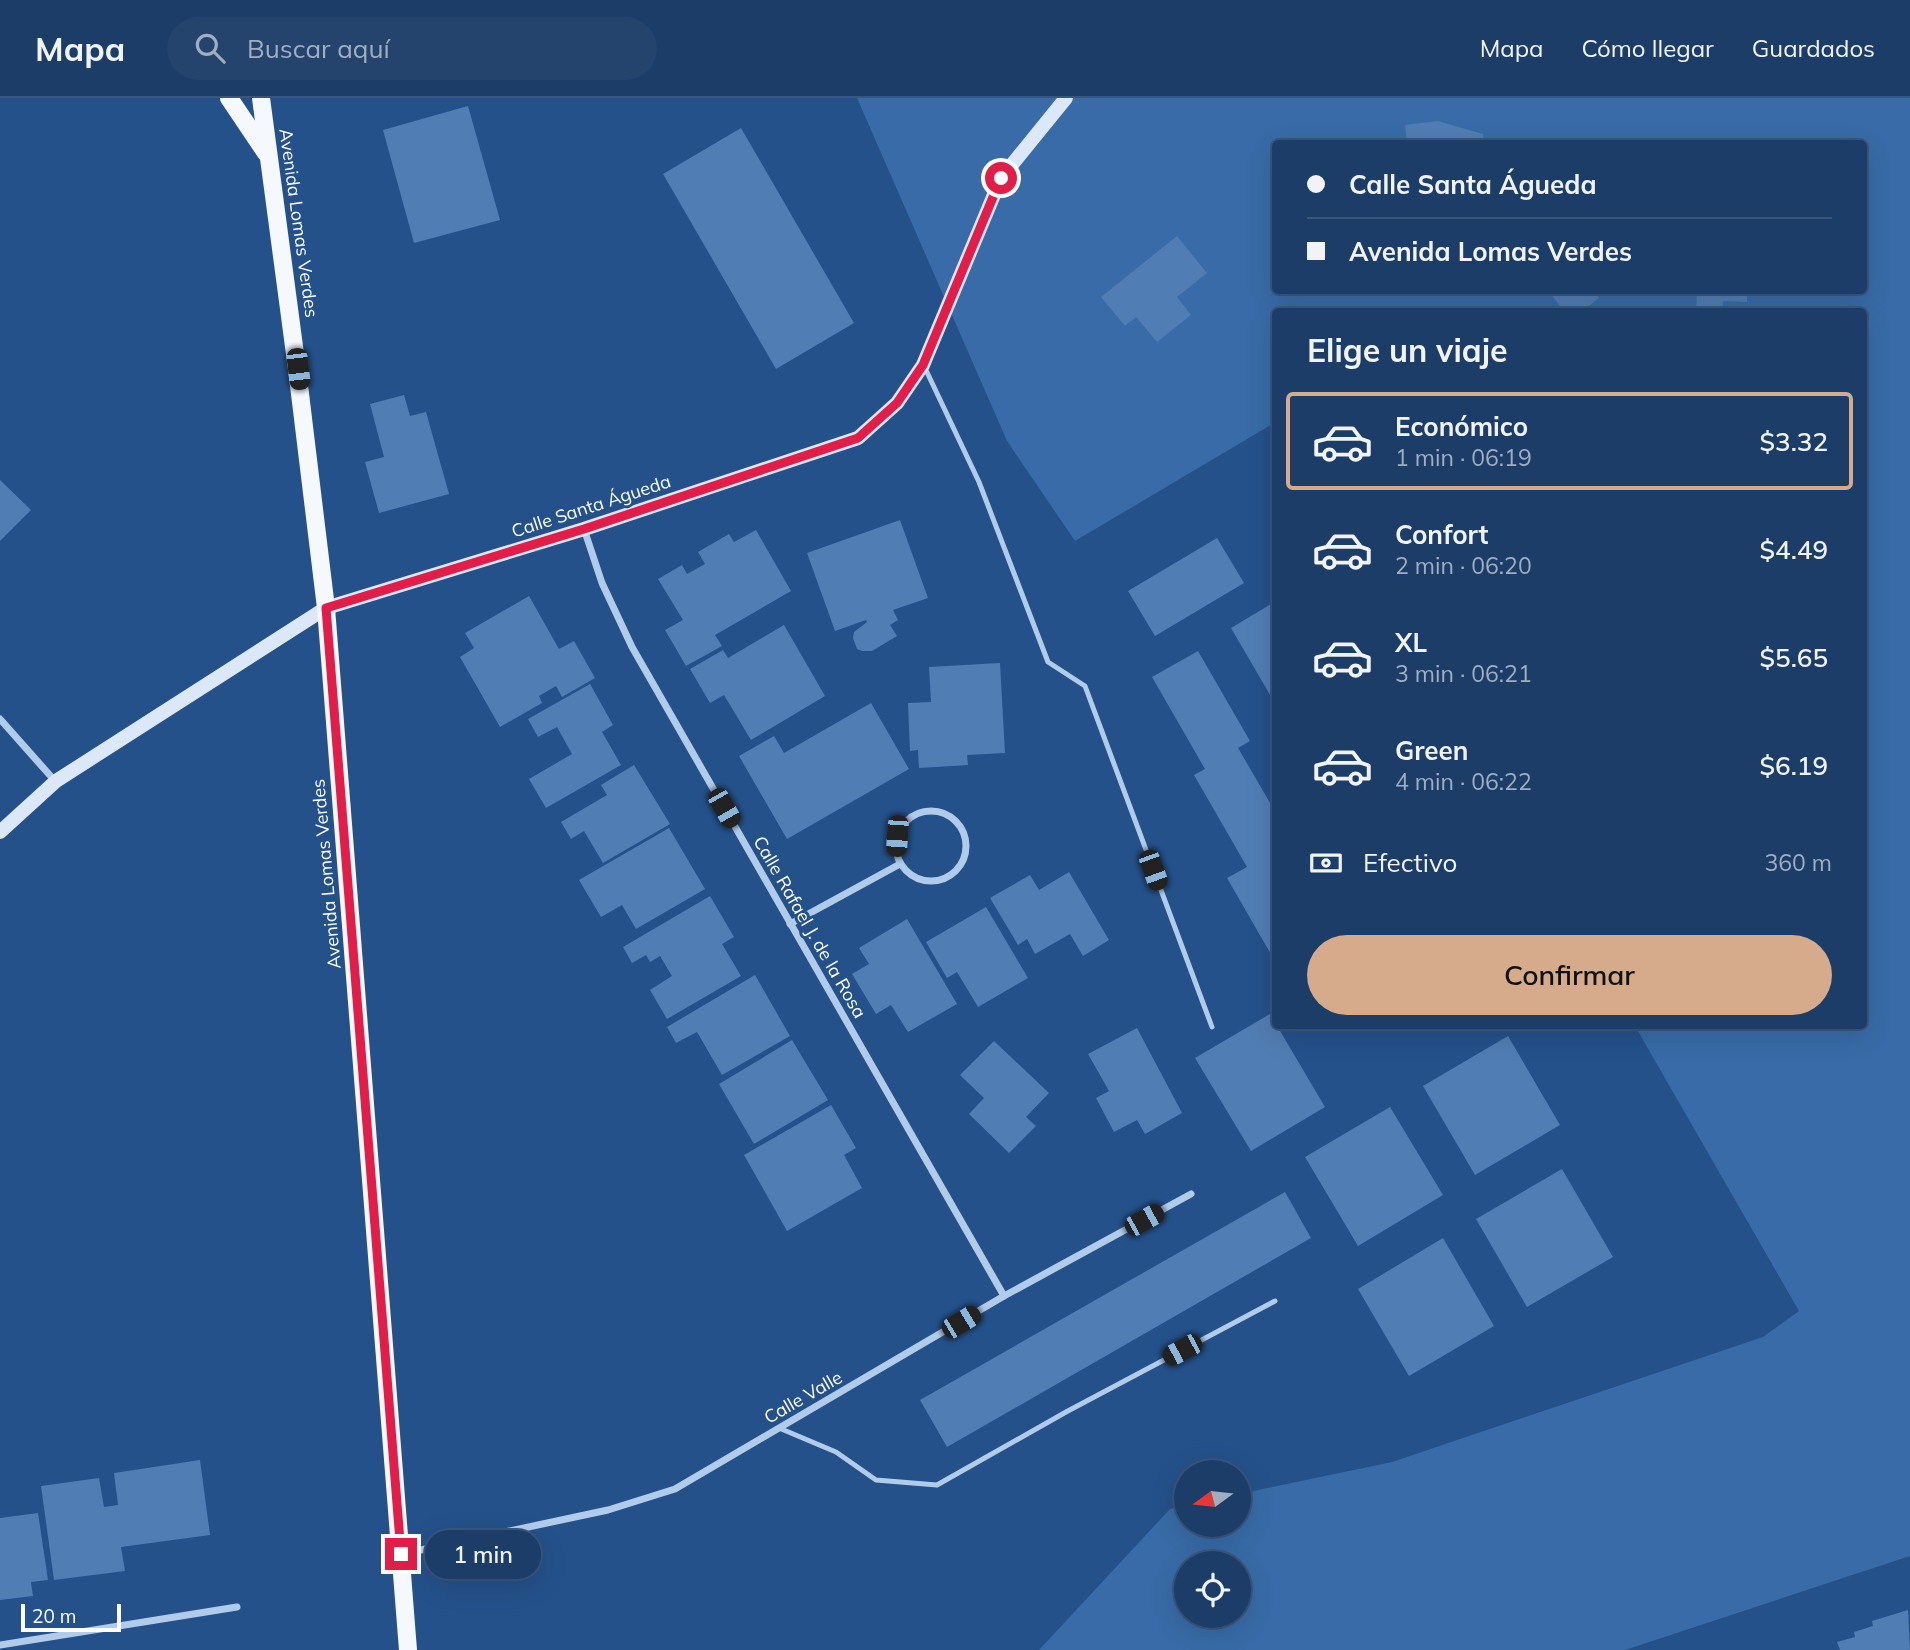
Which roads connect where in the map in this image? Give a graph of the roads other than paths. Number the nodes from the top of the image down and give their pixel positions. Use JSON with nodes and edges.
{"nodes":[{"id":1,"x":229,"y":98,"type":"edge"},
{"id":2,"x":261,"y":98,"type":"edge"},
{"id":3,"x":272,"y":98,"type":"edge"},
{"id":4,"x":1066,"y":98,"type":"edge"},
{"id":5,"x":265,"y":131,"type":"junction"},
{"id":6,"x":269,"y":158,"type":"junction"},
{"id":7,"x":923,"y":365,"type":"junction"},
{"id":8,"x":584,"y":529,"type":"junction"},
{"id":9,"x":326,"y":608,"type":"junction"},
{"id":10,"x":0,"y":719,"type":"edge"},
{"id":11,"x":56,"y":781,"type":"junction"},
{"id":12,"x":0,"y":832,"type":"edge"},
{"id":13,"x":900,"y":864,"type":"junction"},
{"id":14,"x":790,"y":924,"type":"junction"},
{"id":15,"x":1212,"y":1027,"type":"dead end"},
{"id":16,"x":1191,"y":1194,"type":"dead end"},
{"id":17,"x":1003,"y":1296,"type":"junction"},
{"id":18,"x":1275,"y":1301,"type":"dead end"},
{"id":19,"x":779,"y":1429,"type":"junction"},
{"id":20,"x":401,"y":1554,"type":"junction"},
{"id":21,"x":237,"y":1607,"type":"dead end"},
{"id":22,"x":0,"y":1645,"type":"edge"},
{"id":23,"x":408,"y":1650,"type":"edge"}],
"edges":[{"from":1,"to":6,"type":"main road"},
{"from":2,"to":5,"type":"main road","name":"Avenida Lomas Verdes"},
{"from":3,"to":5,"type":"main road"},
{"from":4,"to":7,"type":"street","name":"Calle Santa Águeda"},
{"from":5,"to":6,"type":"main road","name":"Avenida Lomas Verdes"},
{"from":6,"to":9,"type":"main road","name":"Avenida Lomas Verdes"},
{"from":7,"to":8,"type":"street","name":"Calle Santa Águeda"},
{"from":7,"to":15,"type":"lane"},
{"from":8,"to":9,"type":"street","name":"Calle Santa Águeda"},
{"from":8,"to":14,"type":"street","name":"Calle Rafael J. de la Rosa"},
{"from":9,"to":11,"type":"street","name":"Calle Santa Águeda"},
{"from":9,"to":20,"type":"main road","name":"Avenida Lomas Verdes"},
{"from":10,"to":11,"type":"street"},
{"from":11,"to":12,"type":"street","name":"Calle Santa Águeda"},
{"from":13,"to":13,"type":"street"},
{"from":13,"to":14,"type":"street"},
{"from":14,"to":17,"type":"street","name":"Calle Rafael J. de la Rosa"},
{"from":16,"to":17,"type":"street","name":"Calle Valle"},
{"from":17,"to":19,"type":"street","name":"Calle Valle"},
{"from":18,"to":19,"type":"lane"},
{"from":19,"to":20,"type":"street","name":"Calle Valle"},
{"from":20,"to":23,"type":"main road","name":"Avenida Lomas Verdes"},
{"from":21,"to":22,"type":"street"}]}
